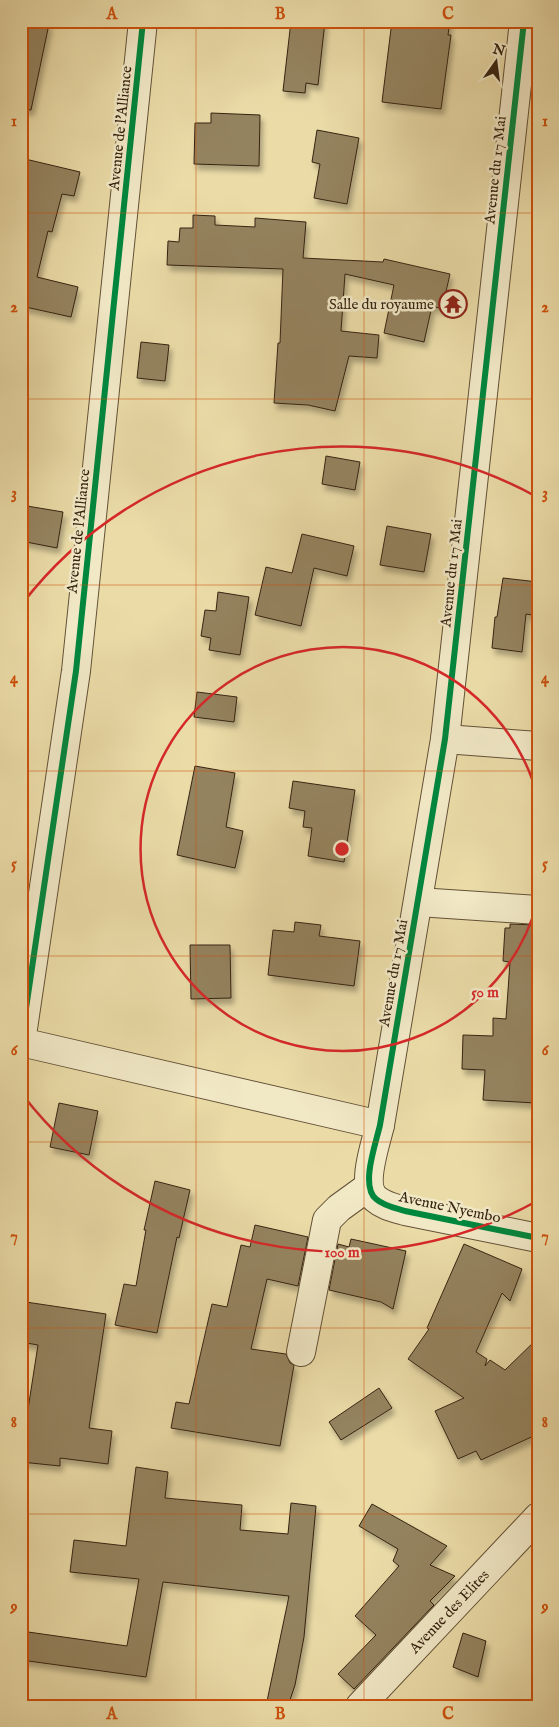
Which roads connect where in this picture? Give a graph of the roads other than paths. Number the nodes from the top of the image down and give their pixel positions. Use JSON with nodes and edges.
{"nodes":[{"id":1,"x":143,"y":21,"type":"edge"},
{"id":2,"x":524,"y":21,"type":"edge"},
{"id":3,"x":445,"y":739,"type":"junction"},
{"id":4,"x":538,"y":746,"type":"edge"},
{"id":5,"x":418,"y":902,"type":"junction"},
{"id":6,"x":538,"y":910,"type":"edge"},
{"id":7,"x":21,"y":1042,"type":"edge"},
{"id":8,"x":380,"y":1124,"type":"junction"},
{"id":9,"x":368,"y":1187,"type":"junction"},
{"id":10,"x":538,"y":1238,"type":"edge"},
{"id":11,"x":300,"y":1352,"type":"dead end"},
{"id":12,"x":538,"y":1517,"type":"edge"},
{"id":13,"x":360,"y":1706,"type":"edge"}],
"edges":[{"from":1,"to":7,"type":"street","name":"Avenue de l'Alliance"},
{"from":2,"to":3,"type":"street","name":"Avenue du 17 Mai"},
{"from":3,"to":4,"type":"street"},
{"from":3,"to":5,"type":"street","name":"Avenue du 17 Mai"},
{"from":5,"to":6,"type":"street"},
{"from":5,"to":8,"type":"street","name":"Avenue du 17 Mai"},
{"from":7,"to":8,"type":"street"},
{"from":8,"to":9,"type":"street"},
{"from":9,"to":10,"type":"street","name":"Avenue Nyembo"},
{"from":9,"to":11,"type":"street"},
{"from":12,"to":13,"type":"street","name":"Avenue des Elites"}]}
